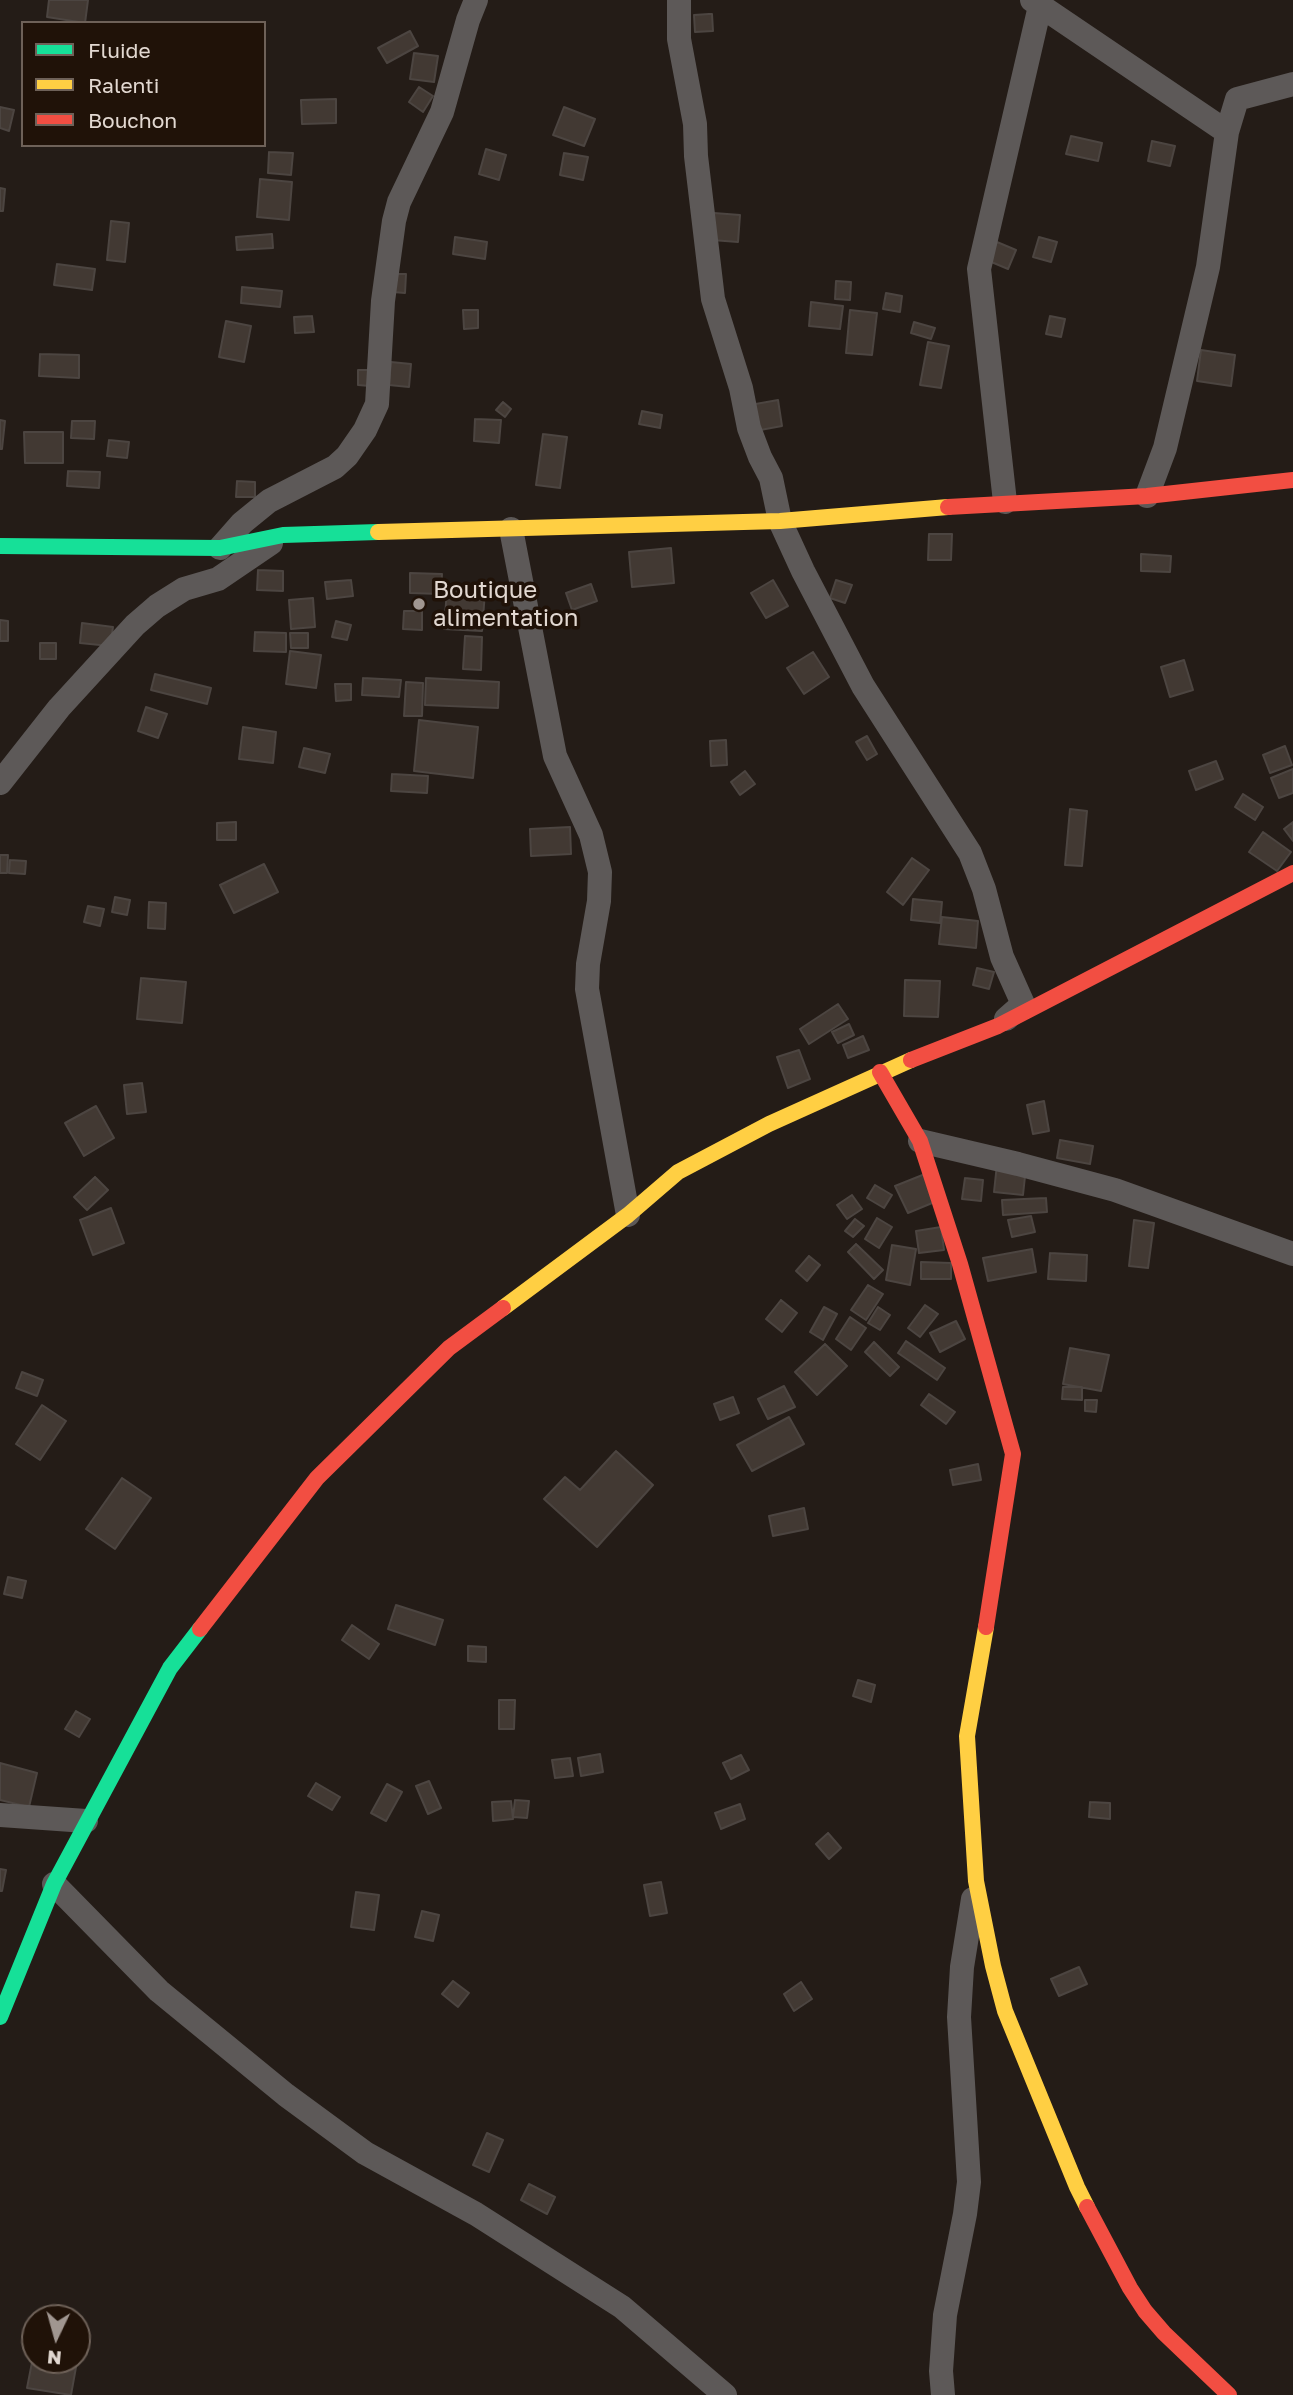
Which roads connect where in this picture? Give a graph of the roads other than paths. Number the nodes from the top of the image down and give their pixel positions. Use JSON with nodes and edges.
{"nodes":[{"id":1,"x":476,"y":0,"type":"edge"},
{"id":2,"x":679,"y":0,"type":"edge"},
{"id":3,"x":1036,"y":3,"type":"edge"},
{"id":4,"x":1293,"y":84,"type":"edge"},
{"id":5,"x":1227,"y":132,"type":"junction"},
{"id":6,"x":1293,"y":480,"type":"edge"},
{"id":7,"x":1147,"y":496,"type":"junction"},
{"id":8,"x":1005,"y":502,"type":"junction"},
{"id":9,"x":780,"y":521,"type":"junction"},
{"id":10,"x":516,"y":529,"type":"junction"},
{"id":11,"x":283,"y":535,"type":"junction"},
{"id":12,"x":0,"y":545,"type":"edge"},
{"id":13,"x":220,"y":548,"type":"junction"},
{"id":14,"x":0,"y":783,"type":"edge"},
{"id":15,"x":1293,"y":873,"type":"edge"},
{"id":16,"x":998,"y":1026,"type":"junction"},
{"id":17,"x":880,"y":1072,"type":"junction"},
{"id":18,"x":920,"y":1141,"type":"junction"},
{"id":19,"x":628,"y":1215,"type":"junction"},
{"id":20,"x":1293,"y":1254,"type":"edge"},
{"id":21,"x":0,"y":1815,"type":"edge"},
{"id":22,"x":86,"y":1821,"type":"junction"},
{"id":23,"x":976,"y":1881,"type":"junction"},
{"id":24,"x":54,"y":1884,"type":"junction"},
{"id":25,"x":0,"y":2017,"type":"edge"},
{"id":26,"x":725,"y":2395,"type":"edge"},
{"id":27,"x":943,"y":2395,"type":"edge"},
{"id":28,"x":1229,"y":2395,"type":"edge"}],
"edges":[{"from":1,"to":13,"type":"street"},
{"from":2,"to":9,"type":"street"},
{"from":3,"to":5,"type":"street"},
{"from":3,"to":8,"type":"street"},
{"from":4,"to":5,"type":"street"},
{"from":5,"to":7,"type":"street"},
{"from":6,"to":7,"type":"street"},
{"from":7,"to":8,"type":"street"},
{"from":8,"to":9,"type":"street"},
{"from":9,"to":10,"type":"street"},
{"from":9,"to":16,"type":"street"},
{"from":10,"to":11,"type":"street"},
{"from":10,"to":19,"type":"street"},
{"from":11,"to":13,"type":"street"},
{"from":11,"to":14,"type":"street"},
{"from":12,"to":13,"type":"street"},
{"from":15,"to":16,"type":"street"},
{"from":16,"to":17,"type":"street"},
{"from":17,"to":18,"type":"street"},
{"from":17,"to":19,"type":"street"},
{"from":18,"to":20,"type":"street"},
{"from":18,"to":23,"type":"street"},
{"from":19,"to":22,"type":"street"},
{"from":21,"to":22,"type":"street"},
{"from":22,"to":24,"type":"street"},
{"from":23,"to":27,"type":"street"},
{"from":23,"to":28,"type":"street"},
{"from":24,"to":25,"type":"street"},
{"from":24,"to":26,"type":"street"}]}
